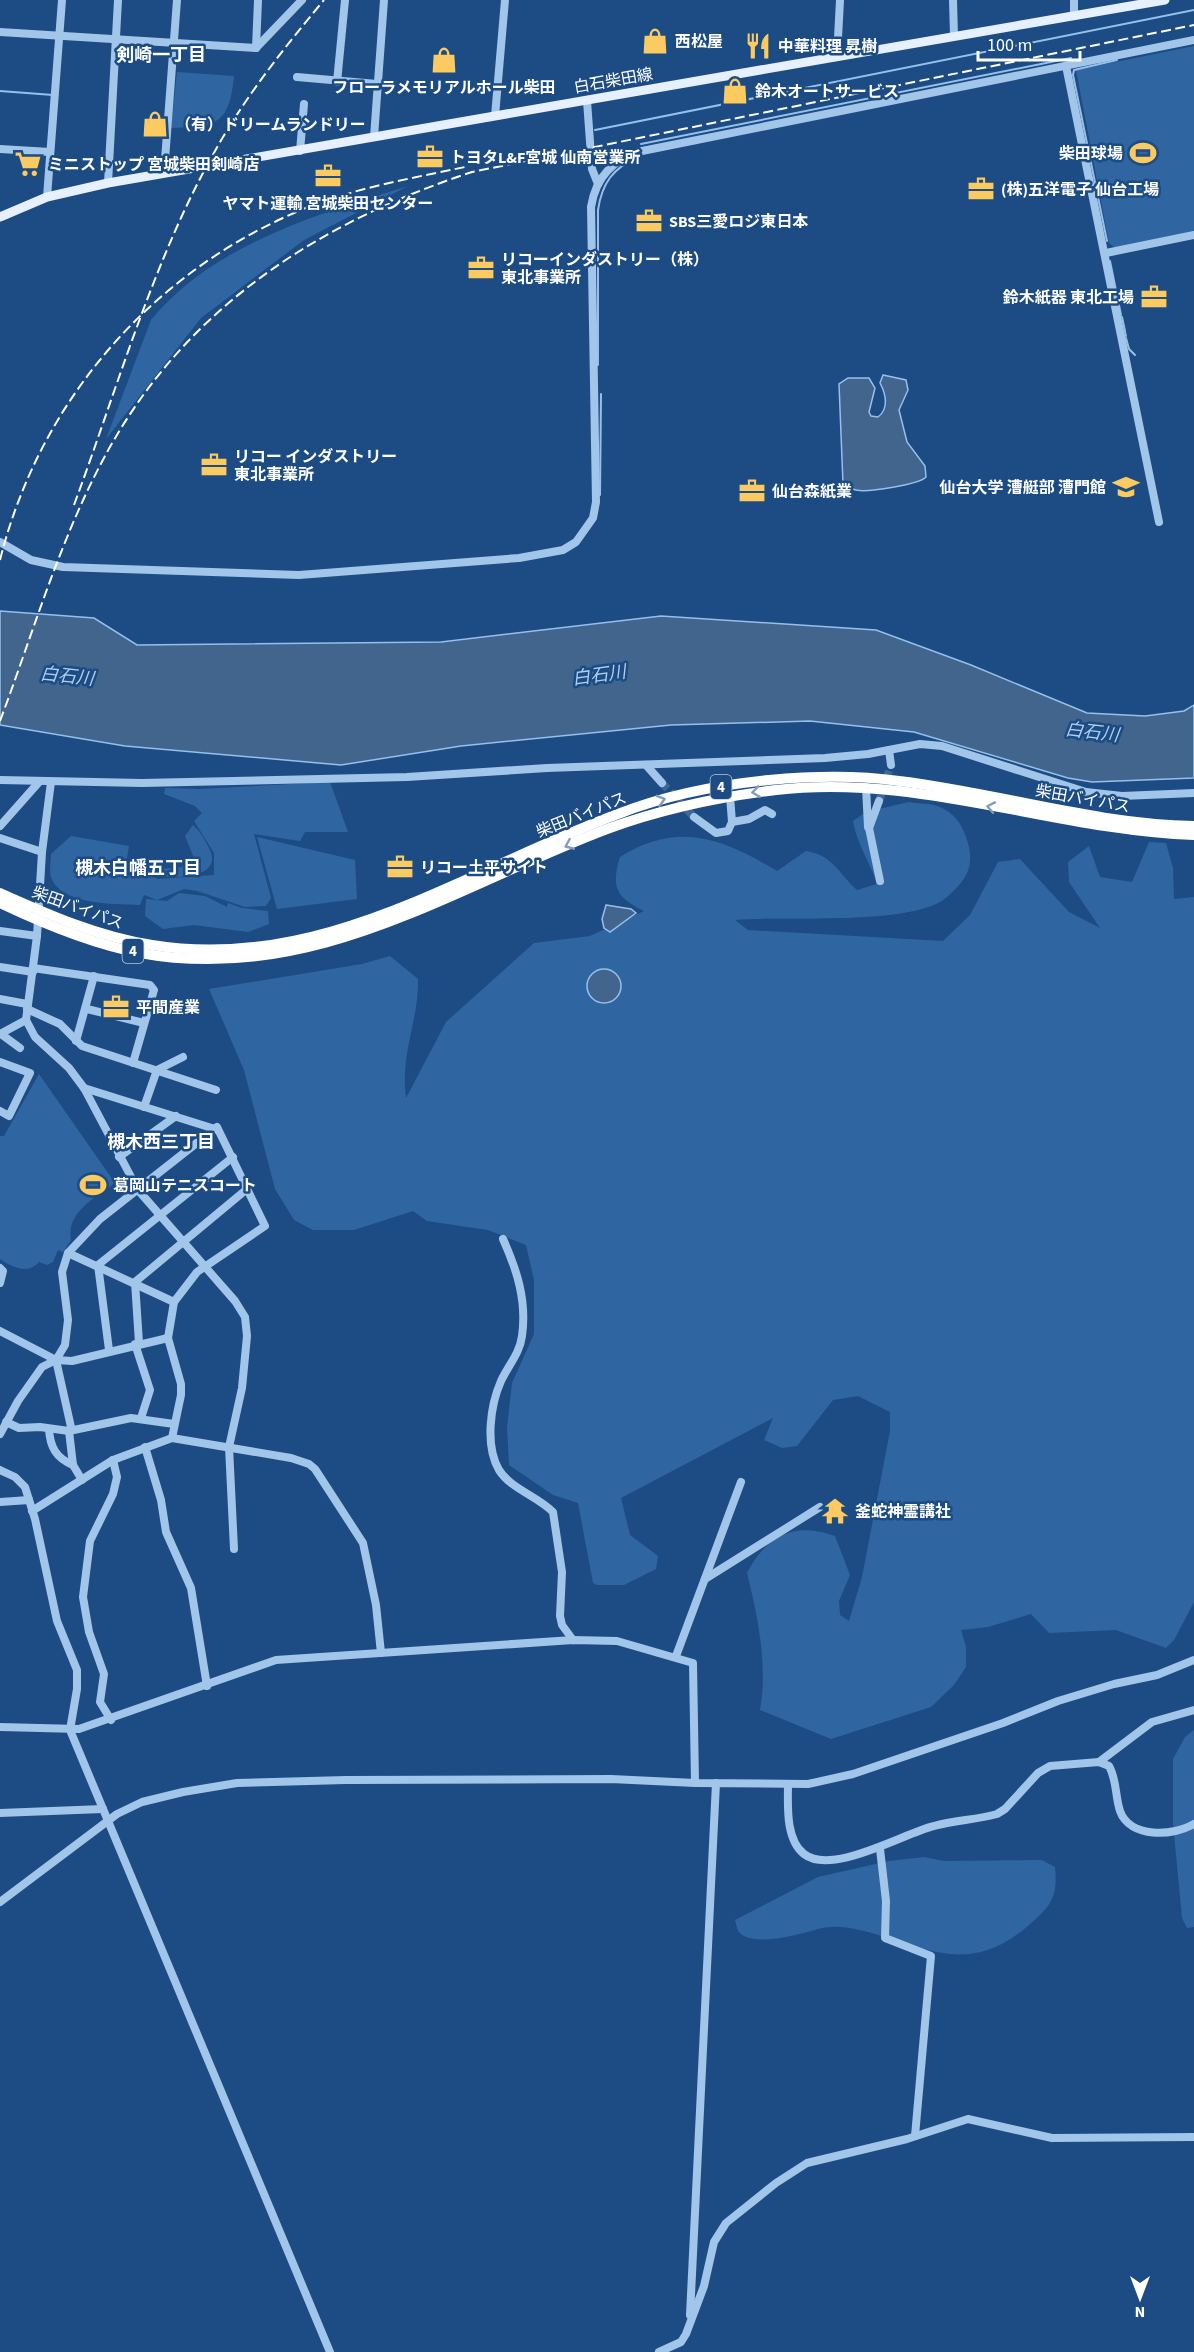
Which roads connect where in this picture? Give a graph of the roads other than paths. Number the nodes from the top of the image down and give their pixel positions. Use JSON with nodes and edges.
{"nodes":[{"id":1,"x":62,"y":0,"type":"edge"},
{"id":2,"x":118,"y":0,"type":"edge"},
{"id":3,"x":177,"y":0,"type":"edge"},
{"id":4,"x":258,"y":0,"type":"edge"},
{"id":5,"x":302,"y":0,"type":"edge"},
{"id":6,"x":345,"y":0,"type":"edge"},
{"id":7,"x":384,"y":0,"type":"edge"},
{"id":8,"x":505,"y":0,"type":"edge"},
{"id":9,"x":840,"y":0,"type":"edge"},
{"id":10,"x":953,"y":0,"type":"edge"},
{"id":11,"x":1074,"y":0,"type":"edge"},
{"id":12,"x":1165,"y":0,"type":"edge"},
{"id":13,"x":1074,"y":16,"type":"junction"},
{"id":14,"x":0,"y":32,"type":"edge"},
{"id":15,"x":60,"y":34,"type":"junction"},
{"id":16,"x":954,"y":36,"type":"junction"},
{"id":17,"x":116,"y":39,"type":"junction"},
{"id":18,"x":1194,"y":40,"type":"edge"},
{"id":19,"x":173,"y":43,"type":"junction"},
{"id":20,"x":256,"y":48,"type":"junction"},
{"id":21,"x":837,"y":57,"type":"junction"},
{"id":22,"x":1066,"y":66,"type":"junction"},
{"id":23,"x":297,"y":77,"type":"dead end"},
{"id":24,"x":337,"y":82,"type":"junction"},
{"id":25,"x":377,"y":84,"type":"junction"},
{"id":26,"x":587,"y":101,"type":"junction"},
{"id":27,"x":304,"y":104,"type":"dead end"},
{"id":28,"x":495,"y":116,"type":"junction"},
{"id":29,"x":374,"y":137,"type":"junction"},
{"id":30,"x":0,"y":149,"type":"edge"},
{"id":31,"x":300,"y":151,"type":"junction"},
{"id":32,"x":50,"y":152,"type":"junction"},
{"id":33,"x":164,"y":173,"type":"junction"},
{"id":34,"x":108,"y":183,"type":"junction"},
{"id":35,"x":598,"y":184,"type":"junction"},
{"id":36,"x":47,"y":197,"type":"junction"},
{"id":37,"x":0,"y":217,"type":"edge"},
{"id":38,"x":1194,"y":236,"type":"edge"},
{"id":39,"x":1106,"y":254,"type":"junction"},
{"id":40,"x":1159,"y":522,"type":"dead end"},
{"id":41,"x":0,"y":542,"type":"edge"},
{"id":42,"x":890,"y":750,"type":"junction"},
{"id":43,"x":646,"y":765,"type":"junction"},
{"id":44,"x":891,"y":765,"type":"tunnel mouth"},
{"id":45,"x":0,"y":780,"type":"edge"},
{"id":46,"x":39,"y":782,"type":"junction"},
{"id":47,"x":51,"y":782,"type":"junction"},
{"id":48,"x":662,"y":783,"type":"tunnel mouth"},
{"id":49,"x":866,"y":787,"type":"junction"},
{"id":50,"x":1194,"y":794,"type":"edge"},
{"id":51,"x":730,"y":796,"type":"junction"},
{"id":52,"x":879,"y":801,"type":"tunnel mouth"},
{"id":53,"x":772,"y":814,"type":"dead end"},
{"id":54,"x":694,"y":817,"type":"tunnel mouth"},
{"id":55,"x":732,"y":822,"type":"junction"},
{"id":56,"x":0,"y":826,"type":"edge"},
{"id":57,"x":1194,"y":826,"type":"edge"},
{"id":58,"x":869,"y":828,"type":"junction"},
{"id":59,"x":1194,"y":835,"type":"edge"},
{"id":60,"x":0,"y":838,"type":"edge"},
{"id":61,"x":42,"y":852,"type":"junction"},
{"id":62,"x":880,"y":881,"type":"dead end"},
{"id":63,"x":0,"y":893,"type":"edge"},
{"id":64,"x":0,"y":903,"type":"edge"},
{"id":65,"x":0,"y":931,"type":"edge"},
{"id":66,"x":37,"y":936,"type":"junction"},
{"id":67,"x":274,"y":950,"type":"junction"},
{"id":68,"x":0,"y":967,"type":"edge"},
{"id":69,"x":33,"y":970,"type":"junction"},
{"id":70,"x":94,"y":976,"type":"junction"},
{"id":71,"x":0,"y":999,"type":"edge"},
{"id":72,"x":27,"y":1006,"type":"junction"},
{"id":73,"x":87,"y":1009,"type":"junction"},
{"id":74,"x":26,"y":1020,"type":"junction"},
{"id":75,"x":144,"y":1023,"type":"junction"},
{"id":76,"x":0,"y":1034,"type":"edge"},
{"id":77,"x":76,"y":1041,"type":"junction"},
{"id":78,"x":20,"y":1048,"type":"dead end"},
{"id":79,"x":183,"y":1057,"type":"dead end"},
{"id":80,"x":0,"y":1062,"type":"edge"},
{"id":81,"x":133,"y":1063,"type":"junction"},
{"id":82,"x":157,"y":1070,"type":"junction"},
{"id":83,"x":84,"y":1088,"type":"junction"},
{"id":84,"x":216,"y":1089,"type":"dead end"},
{"id":85,"x":144,"y":1107,"type":"junction"},
{"id":86,"x":0,"y":1111,"type":"edge"},
{"id":87,"x":176,"y":1116,"type":"junction"},
{"id":88,"x":215,"y":1128,"type":"junction"},
{"id":89,"x":119,"y":1157,"type":"junction"},
{"id":90,"x":233,"y":1157,"type":"junction"},
{"id":91,"x":247,"y":1189,"type":"junction"},
{"id":92,"x":138,"y":1190,"type":"junction"},
{"id":93,"x":160,"y":1215,"type":"junction"},
{"id":94,"x":503,"y":1239,"type":"dead end"},
{"id":95,"x":182,"y":1244,"type":"junction"},
{"id":96,"x":68,"y":1253,"type":"junction"},
{"id":97,"x":98,"y":1265,"type":"junction"},
{"id":98,"x":204,"y":1267,"type":"junction"},
{"id":99,"x":0,"y":1268,"type":"edge"},
{"id":100,"x":135,"y":1282,"type":"junction"},
{"id":101,"x":0,"y":1283,"type":"edge"},
{"id":102,"x":174,"y":1302,"type":"junction"},
{"id":103,"x":0,"y":1331,"type":"edge"},
{"id":104,"x":168,"y":1338,"type":"junction"},
{"id":105,"x":137,"y":1344,"type":"junction"},
{"id":106,"x":109,"y":1350,"type":"junction"},
{"id":107,"x":56,"y":1360,"type":"junction"},
{"id":108,"x":141,"y":1418,"type":"junction"},
{"id":109,"x":6,"y":1422,"type":"junction"},
{"id":110,"x":174,"y":1424,"type":"junction"},
{"id":111,"x":49,"y":1429,"type":"junction"},
{"id":112,"x":69,"y":1431,"type":"junction"},
{"id":113,"x":0,"y":1434,"type":"edge"},
{"id":114,"x":172,"y":1438,"type":"junction"},
{"id":115,"x":145,"y":1448,"type":"junction"},
{"id":116,"x":229,"y":1448,"type":"junction"},
{"id":117,"x":113,"y":1460,"type":"junction"},
{"id":118,"x":73,"y":1465,"type":"junction"},
{"id":119,"x":0,"y":1470,"type":"edge"},
{"id":120,"x":82,"y":1480,"type":"junction"},
{"id":121,"x":741,"y":1482,"type":"dead end"},
{"id":122,"x":29,"y":1500,"type":"junction"},
{"id":123,"x":0,"y":1502,"type":"edge"},
{"id":124,"x":820,"y":1507,"type":"dead end"},
{"id":125,"x":32,"y":1511,"type":"junction"},
{"id":126,"x":234,"y":1549,"type":"dead end"},
{"id":127,"x":705,"y":1579,"type":"junction"},
{"id":128,"x":573,"y":1640,"type":"junction"},
{"id":129,"x":381,"y":1653,"type":"junction"},
{"id":130,"x":676,"y":1656,"type":"junction"},
{"id":131,"x":1194,"y":1660,"type":"edge"},
{"id":132,"x":207,"y":1686,"type":"junction"},
{"id":133,"x":1194,"y":1710,"type":"edge"},
{"id":134,"x":111,"y":1720,"type":"junction"},
{"id":135,"x":0,"y":1727,"type":"edge"},
{"id":136,"x":70,"y":1730,"type":"junction"},
{"id":137,"x":1099,"y":1762,"type":"junction"},
{"id":138,"x":694,"y":1783,"type":"junction"},
{"id":139,"x":716,"y":1783,"type":"junction"},
{"id":140,"x":788,"y":1784,"type":"junction"},
{"id":141,"x":103,"y":1809,"type":"junction"},
{"id":142,"x":0,"y":1813,"type":"edge"},
{"id":143,"x":108,"y":1820,"type":"junction"},
{"id":144,"x":1194,"y":1824,"type":"edge"},
{"id":145,"x":880,"y":1849,"type":"junction"},
{"id":146,"x":0,"y":1902,"type":"edge"},
{"id":147,"x":915,"y":2136,"type":"junction"},
{"id":148,"x":1194,"y":2136,"type":"edge"},
{"id":149,"x":686,"y":2334,"type":"junction"},
{"id":150,"x":330,"y":2352,"type":"edge"},
{"id":151,"x":659,"y":2352,"type":"edge"}],
"edges":[{"from":1,"to":15,"type":"street"},
{"from":2,"to":17,"type":"street"},
{"from":3,"to":19,"type":"street"},
{"from":4,"to":20,"type":"street"},
{"from":5,"to":20,"type":"street"},
{"from":6,"to":24,"type":"street"},
{"from":7,"to":25,"type":"street"},
{"from":8,"to":28,"type":"street"},
{"from":9,"to":21,"type":"street"},
{"from":10,"to":16,"type":"street"},
{"from":11,"to":13,"type":"street"},
{"from":12,"to":13,"type":"main road","name":"白石柴田線"},
{"from":13,"to":16,"type":"main road","name":"白石柴田線"},
{"from":14,"to":15,"type":"street"},
{"from":15,"to":17,"type":"street"},
{"from":15,"to":32,"type":"street"},
{"from":16,"to":21,"type":"main road","name":"白石柴田線"},
{"from":17,"to":19,"type":"street"},
{"from":17,"to":34,"type":"street"},
{"from":18,"to":22,"type":"street"},
{"from":19,"to":20,"type":"street"},
{"from":19,"to":33,"type":"street"},
{"from":21,"to":26,"type":"main road","name":"白石柴田線"},
{"from":22,"to":35,"type":"street"},
{"from":22,"to":39,"type":"street"},
{"from":23,"to":24,"type":"street"},
{"from":24,"to":25,"type":"street"},
{"from":25,"to":29,"type":"street"},
{"from":26,"to":28,"type":"main road","name":"白石柴田線"},
{"from":26,"to":35,"type":"street"},
{"from":27,"to":31,"type":"street"},
{"from":28,"to":29,"type":"main road","name":"白石柴田線"},
{"from":29,"to":31,"type":"main road","name":"白石柴田線"},
{"from":30,"to":32,"type":"street"},
{"from":31,"to":33,"type":"main road","name":"白石柴田線"},
{"from":32,"to":36,"type":"street"},
{"from":33,"to":34,"type":"main road","name":"白石柴田線"},
{"from":34,"to":36,"type":"main road","name":"白石柴田線"},
{"from":35,"to":41,"type":"street"},
{"from":36,"to":37,"type":"main road","name":"白石柴田線"},
{"from":38,"to":39,"type":"street"},
{"from":39,"to":40,"type":"street"},
{"from":42,"to":43,"type":"street"},
{"from":42,"to":44,"type":"street"},
{"from":42,"to":50,"type":"street"},
{"from":43,"to":47,"type":"street"},
{"from":43,"to":48,"type":"street"},
{"from":45,"to":46,"type":"street"},
{"from":46,"to":47,"type":"street"},
{"from":46,"to":56,"type":"street"},
{"from":47,"to":61,"type":"street"},
{"from":49,"to":51,"type":"highway","name":"柴田バイパス","number":"4","one_way":true},
{"from":49,"to":58,"type":"street"},
{"from":59,"to":49,"type":"highway","name":"柴田バイパス","number":"4","one_way":true},
{"from":51,"to":55,"type":"street"},
{"from":51,"to":67,"type":"highway","name":"柴田バイパス","number":"4","one_way":true},
{"from":52,"to":58,"type":"street"},
{"from":53,"to":55,"type":"street"},
{"from":54,"to":55,"type":"street"},
{"from":67,"to":57,"type":"highway","name":"柴田バイパス","number":"4","one_way":true},
{"from":58,"to":62,"type":"street"},
{"from":60,"to":61,"type":"street"},
{"from":61,"to":66,"type":"street"},
{"from":63,"to":67,"type":"highway","name":"柴田バイパス","number":"4"},
{"from":64,"to":67,"type":"highway","name":"柴田バイパス","number":"4"},
{"from":65,"to":66,"type":"street"},
{"from":66,"to":69,"type":"street"},
{"from":68,"to":69,"type":"street"},
{"from":69,"to":70,"type":"street"},
{"from":69,"to":72,"type":"street"},
{"from":70,"to":73,"type":"street"},
{"from":70,"to":75,"type":"street"},
{"from":71,"to":72,"type":"street"},
{"from":72,"to":74,"type":"street"},
{"from":72,"to":77,"type":"street"},
{"from":73,"to":75,"type":"street"},
{"from":73,"to":77,"type":"street"},
{"from":74,"to":76,"type":"street"},
{"from":74,"to":83,"type":"street"},
{"from":75,"to":81,"type":"street"},
{"from":76,"to":78,"type":"street"},
{"from":77,"to":81,"type":"street"},
{"from":79,"to":82,"type":"street"},
{"from":80,"to":86,"type":"street"},
{"from":81,"to":82,"type":"street"},
{"from":82,"to":84,"type":"street"},
{"from":82,"to":85,"type":"street"},
{"from":83,"to":85,"type":"street"},
{"from":83,"to":89,"type":"street"},
{"from":85,"to":87,"type":"street"},
{"from":87,"to":88,"type":"street"},
{"from":87,"to":89,"type":"street"},
{"from":88,"to":90,"type":"street"},
{"from":88,"to":92,"type":"street"},
{"from":89,"to":92,"type":"street"},
{"from":90,"to":91,"type":"street"},
{"from":90,"to":93,"type":"street"},
{"from":91,"to":95,"type":"street"},
{"from":91,"to":98,"type":"street"},
{"from":92,"to":93,"type":"street"},
{"from":92,"to":96,"type":"street"},
{"from":93,"to":95,"type":"street"},
{"from":93,"to":97,"type":"street"},
{"from":94,"to":128,"type":"street"},
{"from":95,"to":98,"type":"street"},
{"from":95,"to":100,"type":"street"},
{"from":96,"to":97,"type":"street"},
{"from":96,"to":107,"type":"street"},
{"from":97,"to":100,"type":"street"},
{"from":97,"to":106,"type":"street"},
{"from":98,"to":102,"type":"street"},
{"from":98,"to":116,"type":"street"},
{"from":99,"to":101,"type":"street"},
{"from":100,"to":102,"type":"street"},
{"from":100,"to":105,"type":"street"},
{"from":102,"to":104,"type":"street"},
{"from":103,"to":107,"type":"street"},
{"from":104,"to":105,"type":"street"},
{"from":104,"to":110,"type":"street"},
{"from":105,"to":106,"type":"street"},
{"from":105,"to":108,"type":"street"},
{"from":106,"to":107,"type":"street"},
{"from":107,"to":109,"type":"street"},
{"from":107,"to":112,"type":"street"},
{"from":108,"to":110,"type":"street"},
{"from":108,"to":112,"type":"street"},
{"from":109,"to":111,"type":"street"},
{"from":109,"to":113,"type":"street"},
{"from":110,"to":114,"type":"street"},
{"from":111,"to":112,"type":"street"},
{"from":111,"to":118,"type":"street"},
{"from":112,"to":118,"type":"street"},
{"from":114,"to":115,"type":"street"},
{"from":114,"to":116,"type":"street"},
{"from":115,"to":117,"type":"street"},
{"from":115,"to":132,"type":"street"},
{"from":116,"to":126,"type":"street"},
{"from":116,"to":129,"type":"street"},
{"from":117,"to":120,"type":"street"},
{"from":117,"to":134,"type":"street"},
{"from":118,"to":120,"type":"street"},
{"from":119,"to":122,"type":"street"},
{"from":120,"to":125,"type":"street"},
{"from":121,"to":127,"type":"street"},
{"from":122,"to":123,"type":"street"},
{"from":122,"to":125,"type":"street"},
{"from":124,"to":127,"type":"street"},
{"from":125,"to":136,"type":"street"},
{"from":127,"to":130,"type":"street"},
{"from":128,"to":129,"type":"street"},
{"from":128,"to":130,"type":"street"},
{"from":129,"to":132,"type":"street"},
{"from":130,"to":138,"type":"street"},
{"from":131,"to":140,"type":"street"},
{"from":132,"to":134,"type":"street"},
{"from":133,"to":137,"type":"street"},
{"from":134,"to":136,"type":"street"},
{"from":135,"to":136,"type":"street"},
{"from":136,"to":141,"type":"street"},
{"from":137,"to":144,"type":"street"},
{"from":137,"to":145,"type":"street"},
{"from":138,"to":139,"type":"street"},
{"from":138,"to":143,"type":"street"},
{"from":139,"to":140,"type":"street"},
{"from":139,"to":149,"type":"street"},
{"from":140,"to":145,"type":"street"},
{"from":141,"to":142,"type":"street"},
{"from":141,"to":143,"type":"street"},
{"from":143,"to":146,"type":"street"},
{"from":143,"to":150,"type":"street"},
{"from":145,"to":147,"type":"street"},
{"from":147,"to":148,"type":"street"},
{"from":147,"to":149,"type":"street"},
{"from":149,"to":151,"type":"street"}]}
